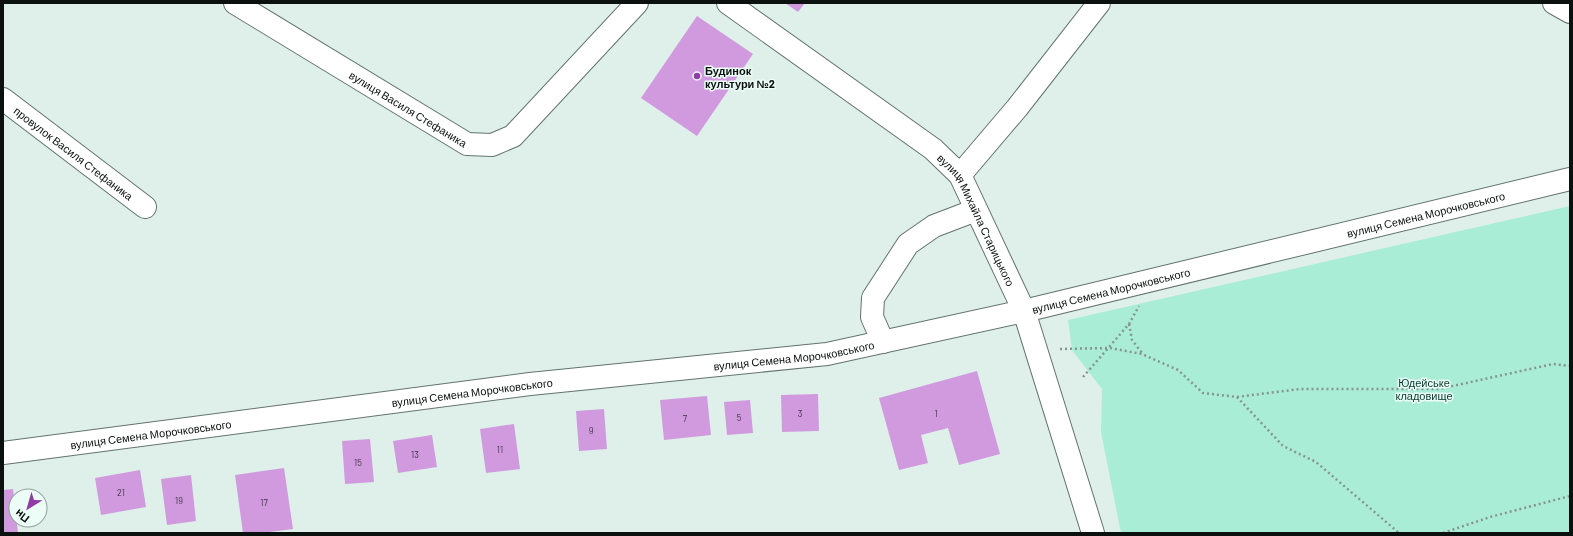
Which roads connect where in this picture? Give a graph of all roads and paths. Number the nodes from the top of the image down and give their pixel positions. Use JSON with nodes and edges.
{"nodes":[{"id":1,"x":235,"y":3,"type":"edge"},
{"id":2,"x":637,"y":3,"type":"edge"},
{"id":3,"x":728,"y":3,"type":"edge"},
{"id":4,"x":1099,"y":3,"type":"edge"},
{"id":5,"x":1554,"y":3,"type":"edge"},
{"id":6,"x":1570,"y":12,"type":"edge"},
{"id":7,"x":3,"y":99,"type":"edge"},
{"id":8,"x":960,"y":175,"type":"junction"},
{"id":9,"x":1570,"y":179,"type":"edge"},
{"id":10,"x":145,"y":207,"type":"dead end"},
{"id":11,"x":976,"y":210,"type":"junction"},
{"id":12,"x":1140,"y":304,"type":"dead end"},
{"id":13,"x":1024,"y":311,"type":"junction"},
{"id":14,"x":1129,"y":324,"type":"junction"},
{"id":15,"x":883,"y":342,"type":"junction"},
{"id":16,"x":1110,"y":348,"type":"junction"},
{"id":17,"x":1057,"y":349,"type":"dead end"},
{"id":18,"x":1142,"y":354,"type":"junction"},
{"id":19,"x":1570,"y":366,"type":"edge"},
{"id":20,"x":1083,"y":377,"type":"dead end"},
{"id":21,"x":1237,"y":397,"type":"junction"},
{"id":22,"x":3,"y":453,"type":"edge"},
{"id":23,"x":1570,"y":496,"type":"edge"},
{"id":24,"x":1093,"y":533,"type":"edge"},
{"id":25,"x":1399,"y":533,"type":"edge"},
{"id":26,"x":1443,"y":533,"type":"edge"}],
"edges":[{"from":1,"to":2,"type":"street","name":"вулиця Василя Стефаника"},
{"from":3,"to":8,"type":"street","name":"вулиця Михайла Старицького"},
{"from":4,"to":8,"type":"street"},
{"from":5,"to":6,"type":"street"},
{"from":7,"to":10,"type":"street","name":"провулок Василя Стефаника"},
{"from":8,"to":11,"type":"street","name":"вулиця Михайла Старицького"},
{"from":9,"to":13,"type":"street","name":"вулиця Семена Морочковського"},
{"from":11,"to":13,"type":"street","name":"вулиця Михайла Старицького"},
{"from":11,"to":15,"type":"street"},
{"from":12,"to":14,"type":"path"},
{"from":13,"to":15,"type":"street","name":"вулиця Семена Морочковського"},
{"from":13,"to":24,"type":"street","name":"вулиця Михайла Старицького"},
{"from":14,"to":16,"type":"path"},
{"from":14,"to":18,"type":"path"},
{"from":15,"to":22,"type":"street","name":"вулиця Семена Морочковського"},
{"from":16,"to":17,"type":"path"},
{"from":16,"to":18,"type":"path"},
{"from":16,"to":20,"type":"path"},
{"from":18,"to":21,"type":"path"},
{"from":19,"to":21,"type":"path"},
{"from":21,"to":25,"type":"path"},
{"from":23,"to":26,"type":"path"}]}
